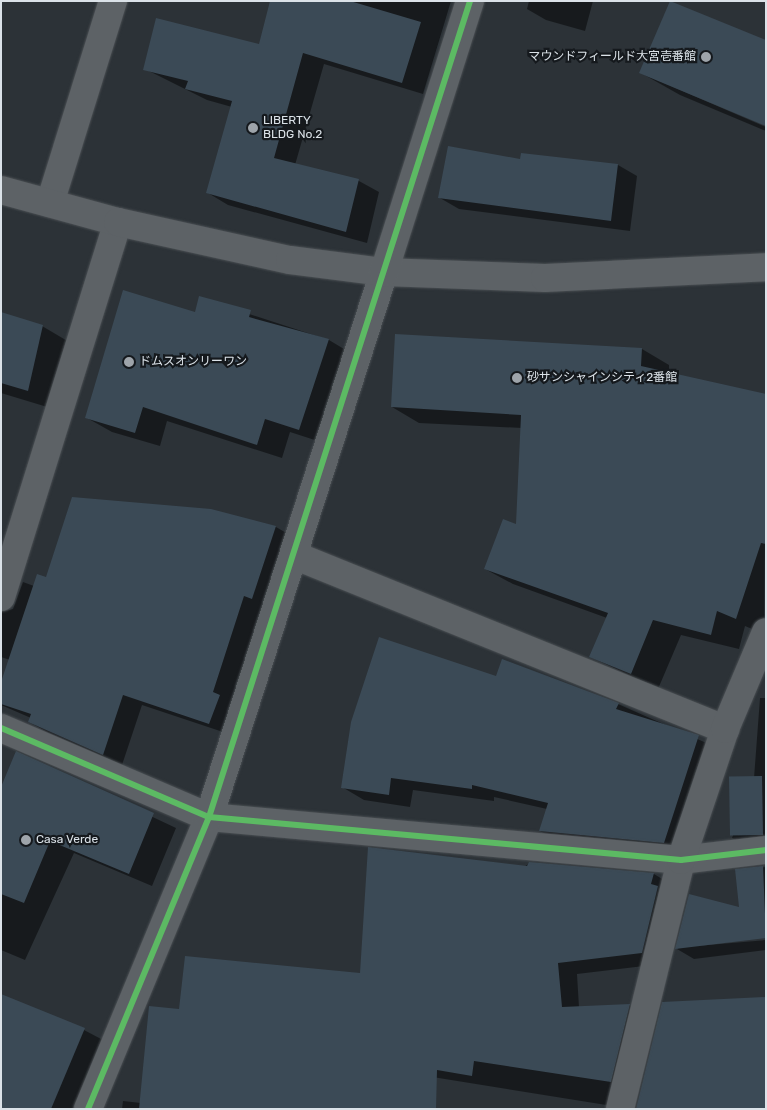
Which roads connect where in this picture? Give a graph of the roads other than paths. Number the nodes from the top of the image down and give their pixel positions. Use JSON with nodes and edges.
{"nodes":[{"id":1,"x":113,"y":1,"type":"edge"},
{"id":2,"x":470,"y":1,"type":"edge"},
{"id":3,"x":1,"y":190,"type":"edge"},
{"id":4,"x":50,"y":203,"type":"junction"},
{"id":5,"x":118,"y":222,"type":"junction"},
{"id":6,"x":766,"y":267,"type":"edge"},
{"id":7,"x":384,"y":272,"type":"junction"},
{"id":8,"x":296,"y":556,"type":"junction"},
{"id":9,"x":1,"y":597,"type":"edge"},
{"id":10,"x":766,"y":632,"type":"edge"},
{"id":11,"x":1,"y":728,"type":"edge"},
{"id":12,"x":725,"y":729,"type":"junction"},
{"id":13,"x":209,"y":817,"type":"junction"},
{"id":14,"x":766,"y":850,"type":"edge"},
{"id":15,"x":680,"y":860,"type":"junction"},
{"id":16,"x":88,"y":1109,"type":"edge"},
{"id":17,"x":620,"y":1109,"type":"edge"}],
"edges":[{"from":1,"to":4,"type":"street"},
{"from":2,"to":7,"type":"street"},
{"from":3,"to":4,"type":"street"},
{"from":4,"to":5,"type":"street"},
{"from":5,"to":7,"type":"street"},
{"from":5,"to":9,"type":"street"},
{"from":6,"to":7,"type":"street"},
{"from":7,"to":8,"type":"street"},
{"from":8,"to":12,"type":"street"},
{"from":8,"to":13,"type":"street"},
{"from":10,"to":12,"type":"street"},
{"from":11,"to":13,"type":"street"},
{"from":12,"to":15,"type":"street"},
{"from":13,"to":15,"type":"street"},
{"from":13,"to":16,"type":"street"},
{"from":14,"to":15,"type":"street"},
{"from":15,"to":17,"type":"street"}]}
